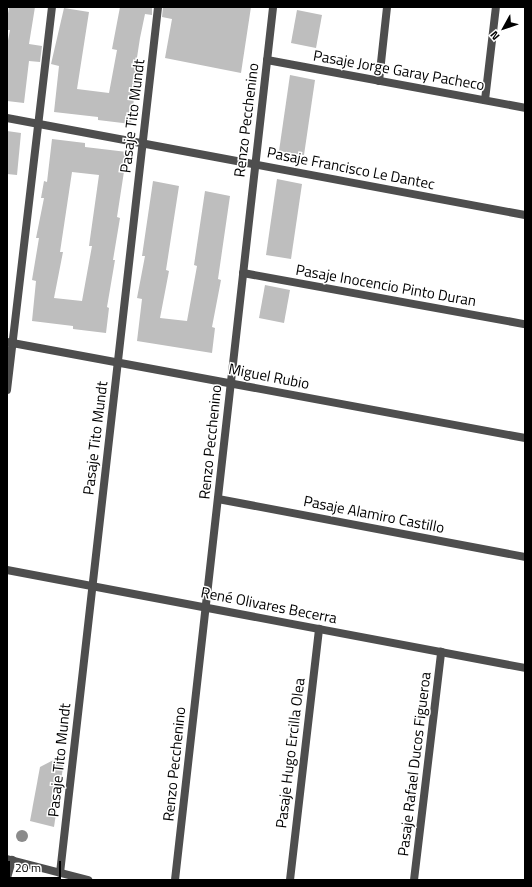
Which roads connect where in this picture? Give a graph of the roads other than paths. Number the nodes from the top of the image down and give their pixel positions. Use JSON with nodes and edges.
{"nodes":[{"id":1,"x":52,"y":7,"type":"edge"},
{"id":2,"x":158,"y":7,"type":"edge"},
{"id":3,"x":273,"y":7,"type":"edge"},
{"id":4,"x":387,"y":7,"type":"edge"},
{"id":5,"x":496,"y":7,"type":"edge"},
{"id":6,"x":267,"y":60,"type":"junction"},
{"id":7,"x":379,"y":81,"type":"junction"},
{"id":8,"x":485,"y":100,"type":"junction"},
{"id":9,"x":525,"y":108,"type":"edge"},
{"id":10,"x":7,"y":118,"type":"edge"},
{"id":11,"x":38,"y":123,"type":"junction"},
{"id":12,"x":143,"y":143,"type":"junction"},
{"id":13,"x":255,"y":164,"type":"junction"},
{"id":14,"x":525,"y":215,"type":"edge"},
{"id":15,"x":243,"y":273,"type":"junction"},
{"id":16,"x":525,"y":324,"type":"edge"},
{"id":17,"x":10,"y":342,"type":"edge"},
{"id":18,"x":118,"y":362,"type":"junction"},
{"id":19,"x":231,"y":382,"type":"junction"},
{"id":20,"x":7,"y":390,"type":"edge"},
{"id":21,"x":525,"y":438,"type":"edge"},
{"id":22,"x":218,"y":499,"type":"junction"},
{"id":23,"x":525,"y":557,"type":"edge"},
{"id":24,"x":7,"y":570,"type":"edge"},
{"id":25,"x":92,"y":586,"type":"junction"},
{"id":26,"x":206,"y":608,"type":"junction"},
{"id":27,"x":319,"y":629,"type":"junction"},
{"id":28,"x":441,"y":652,"type":"junction"},
{"id":29,"x":525,"y":668,"type":"edge"},
{"id":30,"x":9,"y":860,"type":"edge"},
{"id":31,"x":60,"y":873,"type":"junction"},
{"id":32,"x":7,"y":878,"type":"edge"},
{"id":33,"x":88,"y":880,"type":"edge"},
{"id":34,"x":175,"y":880,"type":"edge"},
{"id":35,"x":290,"y":880,"type":"edge"},
{"id":36,"x":414,"y":880,"type":"edge"}],
"edges":[{"from":1,"to":11,"type":"street"},
{"from":2,"to":12,"type":"street","name":"Pasaje Tito Mundt"},
{"from":3,"to":6,"type":"street","name":"Renzo Pecchenino"},
{"from":4,"to":7,"type":"street"},
{"from":5,"to":8,"type":"street"},
{"from":6,"to":7,"type":"street","name":"Pasaje Jorge Garay Pacheco"},
{"from":6,"to":13,"type":"street","name":"Renzo Pecchenino"},
{"from":7,"to":8,"type":"street","name":"Pasaje Jorge Garay Pacheco"},
{"from":8,"to":9,"type":"street","name":"Pasaje Jorge Garay Pacheco"},
{"from":10,"to":11,"type":"street","name":"Pasaje Francisco Le Dantec"},
{"from":11,"to":12,"type":"street","name":"Pasaje Francisco Le Dantec"},
{"from":11,"to":17,"type":"street"},
{"from":12,"to":13,"type":"street","name":"Pasaje Francisco Le Dantec"},
{"from":12,"to":18,"type":"street","name":"Pasaje Tito Mundt"},
{"from":13,"to":14,"type":"street","name":"Pasaje Francisco Le Dantec"},
{"from":13,"to":15,"type":"street","name":"Renzo Pecchenino"},
{"from":15,"to":16,"type":"street","name":"Pasaje Inocencio Pinto Duran"},
{"from":15,"to":19,"type":"street","name":"Renzo Pecchenino"},
{"from":17,"to":18,"type":"street","name":"Miguel Rubio"},
{"from":17,"to":20,"type":"street"},
{"from":18,"to":19,"type":"street","name":"Miguel Rubio"},
{"from":18,"to":25,"type":"street","name":"Pasaje Tito Mundt"},
{"from":19,"to":21,"type":"street","name":"Miguel Rubio"},
{"from":19,"to":22,"type":"street","name":"Renzo Pecchenino"},
{"from":22,"to":23,"type":"street","name":"Pasaje Alamiro Castillo"},
{"from":22,"to":26,"type":"street","name":"Renzo Pecchenino"},
{"from":24,"to":25,"type":"street","name":"René Olivares Becerra"},
{"from":25,"to":26,"type":"street","name":"René Olivares Becerra"},
{"from":25,"to":31,"type":"street","name":"Pasaje Tito Mundt"},
{"from":26,"to":27,"type":"street","name":"René Olivares Becerra"},
{"from":26,"to":34,"type":"street","name":"Renzo Pecchenino"},
{"from":27,"to":28,"type":"street","name":"René Olivares Becerra"},
{"from":27,"to":35,"type":"street","name":"Pasaje Hugo Ercilla Olea"},
{"from":28,"to":29,"type":"street","name":"René Olivares Becerra"},
{"from":28,"to":36,"type":"street","name":"Pasaje Rafael Ducos Figueroa"},
{"from":30,"to":31,"type":"street"},
{"from":30,"to":32,"type":"street"},
{"from":31,"to":33,"type":"street"}]}
